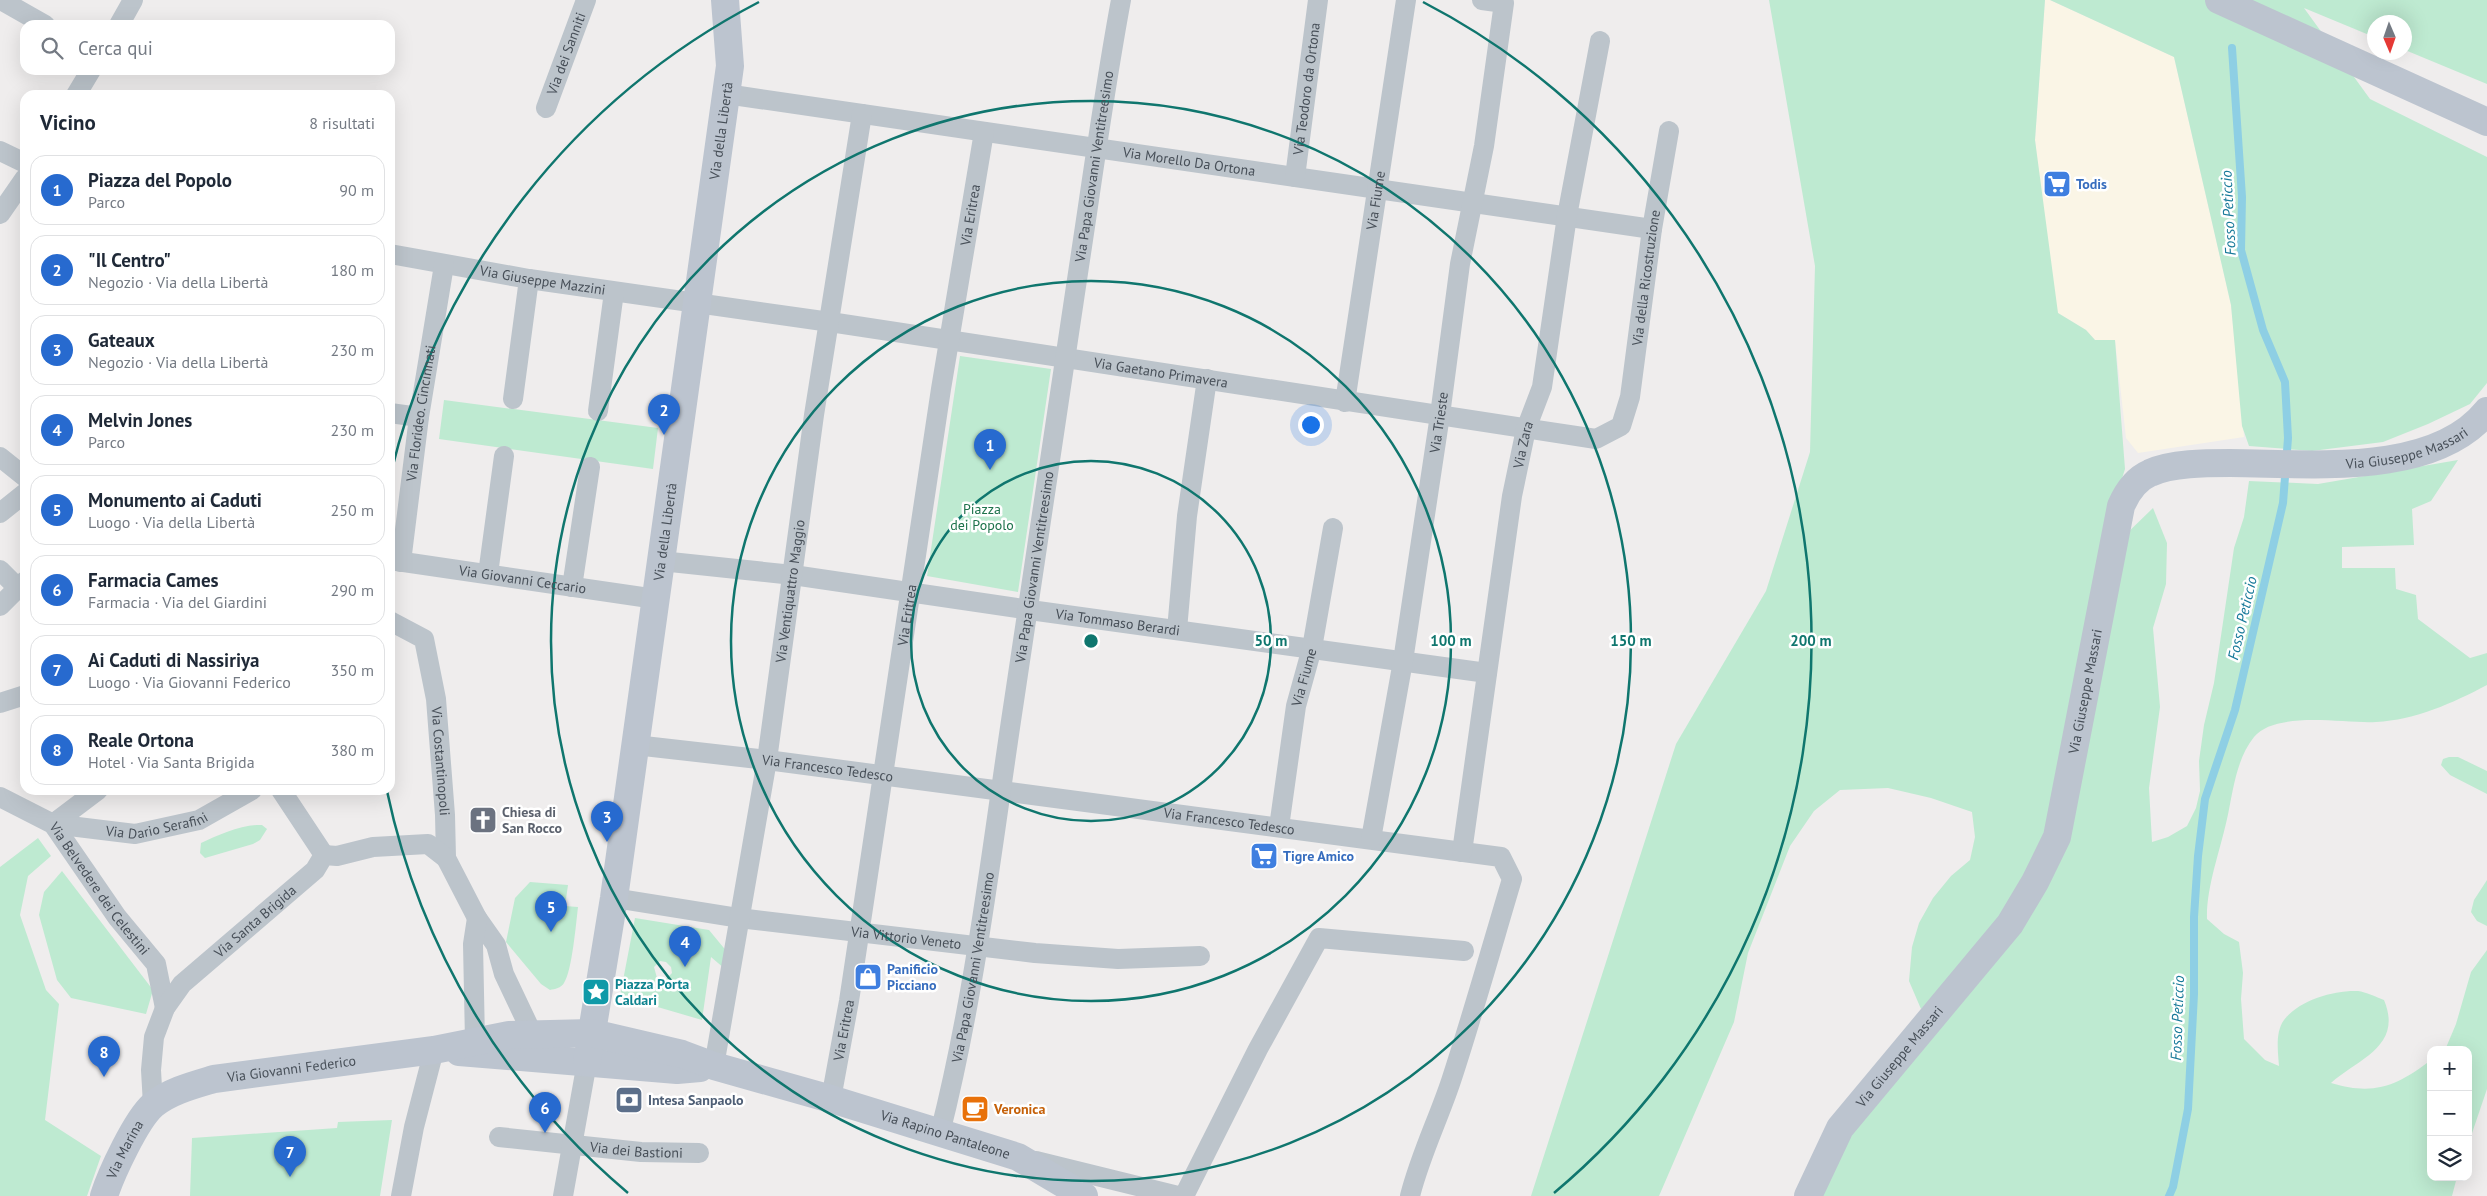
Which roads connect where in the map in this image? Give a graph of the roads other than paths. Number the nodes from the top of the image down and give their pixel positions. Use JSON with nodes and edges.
{"nodes":[{"id":1,"x":1,"y":0,"type":"edge"},
{"id":2,"x":133,"y":0,"type":"edge"},
{"id":3,"x":586,"y":0,"type":"edge"},
{"id":4,"x":725,"y":0,"type":"edge"},
{"id":5,"x":1121,"y":0,"type":"edge"},
{"id":6,"x":1318,"y":0,"type":"edge"},
{"id":7,"x":1406,"y":0,"type":"edge"},
{"id":8,"x":1482,"y":0,"type":"edge"},
{"id":9,"x":2219,"y":0,"type":"edge"},
{"id":10,"x":37,"y":20,"type":"edge"},
{"id":11,"x":122,"y":20,"type":"edge"},
{"id":12,"x":1600,"y":41,"type":"dead end"},
{"id":13,"x":88,"y":75,"type":"edge"},
{"id":14,"x":79,"y":90,"type":"edge"},
{"id":15,"x":726,"y":94,"type":"junction"},
{"id":16,"x":546,"y":108,"type":"dead end"},
{"id":17,"x":862,"y":114,"type":"junction"},
{"id":18,"x":2487,"y":122,"type":"edge"},
{"id":19,"x":1669,"y":131,"type":"dead end"},
{"id":20,"x":984,"y":132,"type":"junction"},
{"id":21,"x":1096,"y":148,"type":"junction"},
{"id":22,"x":0,"y":151,"type":"edge"},
{"id":23,"x":20,"y":161,"type":"edge"},
{"id":24,"x":1296,"y":177,"type":"junction"},
{"id":25,"x":20,"y":185,"type":"edge"},
{"id":26,"x":1379,"y":189,"type":"junction"},
{"id":27,"x":1473,"y":202,"type":"junction"},
{"id":28,"x":0,"y":214,"type":"edge"},
{"id":29,"x":1567,"y":216,"type":"junction"},
{"id":30,"x":1652,"y":229,"type":"junction"},
{"id":31,"x":395,"y":255,"type":"edge"},
{"id":32,"x":444,"y":265,"type":"junction"},
{"id":33,"x":529,"y":279,"type":"junction"},
{"id":34,"x":614,"y":292,"type":"junction"},
{"id":35,"x":697,"y":304,"type":"junction"},
{"id":36,"x":830,"y":322,"type":"junction"},
{"id":37,"x":950,"y":342,"type":"junction"},
{"id":38,"x":1064,"y":359,"type":"junction"},
{"id":39,"x":1207,"y":379,"type":"junction"},
{"id":40,"x":513,"y":399,"type":"dead end"},
{"id":41,"x":1345,"y":402,"type":"junction"},
{"id":42,"x":598,"y":411,"type":"dead end"},
{"id":43,"x":2487,"y":411,"type":"edge"},
{"id":44,"x":395,"y":414,"type":"edge"},
{"id":45,"x":1440,"y":415,"type":"junction"},
{"id":46,"x":419,"y":417,"type":"junction"},
{"id":47,"x":1621,"y":426,"type":"joint"},
{"id":48,"x":1526,"y":429,"type":"junction"},
{"id":49,"x":504,"y":456,"type":"dead end"},
{"id":50,"x":0,"y":457,"type":"edge"},
{"id":51,"x":590,"y":467,"type":"dead end"},
{"id":52,"x":20,"y":473,"type":"edge"},
{"id":53,"x":20,"y":497,"type":"edge"},
{"id":54,"x":0,"y":513,"type":"edge"},
{"id":55,"x":1333,"y":528,"type":"dead end"},
{"id":56,"x":395,"y":561,"type":"edge"},
{"id":57,"x":661,"y":561,"type":"junction"},
{"id":58,"x":0,"y":570,"type":"edge"},
{"id":59,"x":488,"y":574,"type":"junction"},
{"id":60,"x":793,"y":575,"type":"junction"},
{"id":61,"x":20,"y":584,"type":"edge"},
{"id":62,"x":20,"y":586,"type":"edge"},
{"id":63,"x":572,"y":587,"type":"junction"},
{"id":64,"x":912,"y":593,"type":"junction"},
{"id":65,"x":656,"y":599,"type":"junction"},
{"id":66,"x":0,"y":606,"type":"edge"},
{"id":67,"x":1030,"y":610,"type":"junction"},
{"id":68,"x":395,"y":624,"type":"edge"},
{"id":69,"x":1177,"y":630,"type":"junction"},
{"id":70,"x":1312,"y":648,"type":"junction"},
{"id":71,"x":1403,"y":661,"type":"junction"},
{"id":72,"x":1487,"y":673,"type":"junction"},
{"id":73,"x":20,"y":697,"type":"edge"},
{"id":74,"x":0,"y":703,"type":"edge"},
{"id":75,"x":636,"y":745,"type":"junction"},
{"id":76,"x":766,"y":760,"type":"junction"},
{"id":77,"x":882,"y":776,"type":"junction"},
{"id":78,"x":1002,"y":790,"type":"junction"},
{"id":79,"x":91,"y":795,"type":"edge"},
{"id":80,"x":243,"y":795,"type":"edge"},
{"id":81,"x":283,"y":795,"type":"edge"},
{"id":82,"x":0,"y":797,"type":"edge"},
{"id":83,"x":53,"y":824,"type":"junction"},
{"id":84,"x":1279,"y":827,"type":"junction"},
{"id":85,"x":1370,"y":839,"type":"junction"},
{"id":86,"x":1462,"y":852,"type":"junction"},
{"id":87,"x":324,"y":855,"type":"junction"},
{"id":88,"x":446,"y":858,"type":"junction"},
{"id":89,"x":614,"y":898,"type":"junction"},
{"id":90,"x":477,"y":918,"type":"junction"},
{"id":91,"x":739,"y":918,"type":"junction"},
{"id":92,"x":860,"y":933,"type":"junction"},
{"id":93,"x":978,"y":948,"type":"junction"},
{"id":94,"x":1464,"y":951,"type":"dead end"},
{"id":95,"x":1200,"y":956,"type":"dead end"},
{"id":96,"x":164,"y":1008,"type":"junction"},
{"id":97,"x":532,"y":1033,"type":"junction"},
{"id":98,"x":592,"y":1033,"type":"junction"},
{"id":99,"x":475,"y":1041,"type":"junction"},
{"id":100,"x":434,"y":1050,"type":"junction"},
{"id":101,"x":587,"y":1062,"type":"junction"},
{"id":102,"x":714,"y":1066,"type":"junction"},
{"id":103,"x":831,"y":1099,"type":"junction"},
{"id":104,"x":153,"y":1105,"type":"junction"},
{"id":105,"x":940,"y":1133,"type":"junction"},
{"id":106,"x":499,"y":1137,"type":"dead end"},
{"id":107,"x":572,"y":1146,"type":"junction"},
{"id":108,"x":699,"y":1153,"type":"dead end"},
{"id":109,"x":1018,"y":1157,"type":"junction"},
{"id":110,"x":104,"y":1196,"type":"edge"},
{"id":111,"x":400,"y":1196,"type":"edge"},
{"id":112,"x":563,"y":1196,"type":"edge"},
{"id":113,"x":1084,"y":1196,"type":"edge"},
{"id":114,"x":1178,"y":1196,"type":"edge"},
{"id":115,"x":1184,"y":1196,"type":"edge"},
{"id":116,"x":1410,"y":1196,"type":"edge"},
{"id":117,"x":1808,"y":1196,"type":"edge"}],
"edges":[{"from":1,"to":10,"type":"street"},
{"from":2,"to":11,"type":"street"},
{"from":3,"to":16,"type":"street","name":"Via dei Sanniti"},
{"from":4,"to":15,"type":"street","name":"Via della Libertà"},
{"from":5,"to":21,"type":"street","name":"Via Papa Giovanni Ventitreesimo"},
{"from":6,"to":24,"type":"street","name":"Via Teodoro da Ortona"},
{"from":7,"to":26,"type":"street","name":"Via Fiume"},
{"from":8,"to":27,"type":"street","name":"Via Trieste"},
{"from":9,"to":18,"type":"street"},
{"from":12,"to":29,"type":"street","name":"Via Zara"},
{"from":13,"to":14,"type":"street"},
{"from":15,"to":17,"type":"street","name":"Via Morello Da Ortona"},
{"from":15,"to":35,"type":"street","name":"Via della Libertà"},
{"from":17,"to":20,"type":"street","name":"Via Morello Da Ortona"},
{"from":17,"to":36,"type":"street","name":"Via Ventiquattro Maggio"},
{"from":19,"to":30,"type":"street","name":"Via della Ricostruzione"},
{"from":20,"to":21,"type":"street","name":"Via Morello Da Ortona"},
{"from":20,"to":37,"type":"street","name":"Via Eritrea"},
{"from":21,"to":24,"type":"street","name":"Via Morello Da Ortona"},
{"from":21,"to":38,"type":"street","name":"Via Papa Giovanni Ventitreesimo"},
{"from":22,"to":23,"type":"street"},
{"from":24,"to":26,"type":"street","name":"Via Morello Da Ortona"},
{"from":25,"to":28,"type":"street"},
{"from":26,"to":27,"type":"street","name":"Via Morello Da Ortona"},
{"from":26,"to":41,"type":"street","name":"Via Fiume"},
{"from":27,"to":29,"type":"street","name":"Via Morello Da Ortona"},
{"from":27,"to":45,"type":"street","name":"Via Trieste"},
{"from":29,"to":30,"type":"street","name":"Via Morello Da Ortona"},
{"from":29,"to":48,"type":"street","name":"Via Zara"},
{"from":30,"to":47,"type":"street","name":"Via della Ricostruzione"},
{"from":31,"to":32,"type":"street","name":"Via Giuseppe Mazzini"},
{"from":32,"to":33,"type":"street","name":"Via Giuseppe Mazzini"},
{"from":32,"to":46,"type":"street","name":"Via Florideo. Cincinnati"},
{"from":33,"to":34,"type":"street","name":"Via Giuseppe Mazzini"},
{"from":33,"to":40,"type":"street"},
{"from":34,"to":35,"type":"street","name":"Via Giuseppe Mazzini"},
{"from":34,"to":42,"type":"street"},
{"from":35,"to":36,"type":"street","name":"Via Gaetano Primavera"},
{"from":35,"to":57,"type":"street","name":"Via della Libertà"},
{"from":36,"to":37,"type":"street","name":"Via Gaetano Primavera"},
{"from":36,"to":60,"type":"street","name":"Via Ventiquattro Maggio"},
{"from":37,"to":38,"type":"street","name":"Via Gaetano Primavera"},
{"from":37,"to":64,"type":"street","name":"Via Eritrea"},
{"from":38,"to":39,"type":"street","name":"Via Gaetano Primavera"},
{"from":38,"to":67,"type":"street","name":"Via Papa Giovanni Ventitreesimo"},
{"from":39,"to":41,"type":"street","name":"Via Gaetano Primavera"},
{"from":39,"to":69,"type":"street"},
{"from":41,"to":45,"type":"street","name":"Via Gaetano Primavera"},
{"from":43,"to":117,"type":"street","name":"Via Giuseppe Massari"},
{"from":44,"to":46,"type":"street"},
{"from":45,"to":48,"type":"street","name":"Via Gaetano Primavera"},
{"from":45,"to":71,"type":"street","name":"Via Trieste"},
{"from":46,"to":56,"type":"street","name":"Via Florideo. Cincinnati"},
{"from":47,"to":48,"type":"street","name":"Via Gaetano Primavera"},
{"from":48,"to":72,"type":"street","name":"Via Zara"},
{"from":49,"to":59,"type":"street"},
{"from":50,"to":52,"type":"street"},
{"from":51,"to":63,"type":"street"},
{"from":53,"to":54,"type":"street"},
{"from":55,"to":70,"type":"street","name":"Via Fiume"},
{"from":56,"to":59,"type":"street","name":"Via Giovanni Ceccario"},
{"from":57,"to":60,"type":"street","name":"Via Tommaso Berardi"},
{"from":57,"to":65,"type":"street","name":"Via della Libertà"},
{"from":58,"to":61,"type":"street"},
{"from":59,"to":63,"type":"street","name":"Via Giovanni Ceccario"},
{"from":60,"to":64,"type":"street","name":"Via Tommaso Berardi"},
{"from":60,"to":76,"type":"street","name":"Via Ventiquattro Maggio"},
{"from":62,"to":66,"type":"street"},
{"from":63,"to":65,"type":"street","name":"Via Giovanni Ceccario"},
{"from":64,"to":67,"type":"street","name":"Via Tommaso Berardi"},
{"from":64,"to":77,"type":"street","name":"Via Eritrea"},
{"from":65,"to":75,"type":"street","name":"Via della Libertà"},
{"from":67,"to":69,"type":"street","name":"Via Tommaso Berardi"},
{"from":67,"to":78,"type":"street","name":"Via Papa Giovanni Ventitreesimo"},
{"from":68,"to":88,"type":"street","name":"Via Costantinopoli"},
{"from":69,"to":70,"type":"street","name":"Via Tommaso Berardi"},
{"from":70,"to":71,"type":"street","name":"Via Tommaso Berardi"},
{"from":70,"to":84,"type":"street","name":"Via Fiume"},
{"from":71,"to":72,"type":"street","name":"Via Tommaso Berardi"},
{"from":71,"to":85,"type":"street","name":"Via Trieste"},
{"from":72,"to":86,"type":"street","name":"Via Zara"},
{"from":73,"to":74,"type":"street"},
{"from":75,"to":76,"type":"street","name":"Via Francesco Tedesco"},
{"from":75,"to":89,"type":"street","name":"Via della Libertà"},
{"from":76,"to":77,"type":"street","name":"Via Francesco Tedesco"},
{"from":76,"to":91,"type":"street","name":"Via Ventiquattro Maggio"},
{"from":77,"to":78,"type":"street","name":"Via Francesco Tedesco"},
{"from":77,"to":92,"type":"street","name":"Via Eritrea"},
{"from":78,"to":84,"type":"street","name":"Via Francesco Tedesco"},
{"from":78,"to":93,"type":"street","name":"Via Papa Giovanni Ventitreesimo"},
{"from":79,"to":83,"type":"street"},
{"from":80,"to":83,"type":"street","name":"Via Dario Serafini"},
{"from":81,"to":87,"type":"street"},
{"from":82,"to":83,"type":"street","name":"Via Belvedere dei Celestini"},
{"from":83,"to":96,"type":"street","name":"Via Belvedere dei Celestini"},
{"from":84,"to":85,"type":"street","name":"Via Francesco Tedesco"},
{"from":85,"to":86,"type":"street","name":"Via Francesco Tedesco"},
{"from":86,"to":116,"type":"street","name":"Via Francesco Tedesco"},
{"from":87,"to":88,"type":"street"},
{"from":87,"to":96,"type":"street","name":"Via Santa Brigida"},
{"from":88,"to":90,"type":"street","name":"Via Costantinopoli"},
{"from":89,"to":91,"type":"street","name":"Via Vittorio Veneto"},
{"from":89,"to":98,"type":"street","name":"Via della Libertà"},
{"from":90,"to":97,"type":"street","name":"Via Costantinopoli"},
{"from":90,"to":99,"type":"street"},
{"from":91,"to":92,"type":"street","name":"Via Vittorio Veneto"},
{"from":91,"to":102,"type":"street","name":"Via Ventiquattro Maggio"},
{"from":92,"to":93,"type":"street","name":"Via Vittorio Veneto"},
{"from":92,"to":103,"type":"street","name":"Via Eritrea"},
{"from":93,"to":95,"type":"street","name":"Via Vittorio Veneto"},
{"from":93,"to":105,"type":"street","name":"Via Papa Giovanni Ventitreesimo"},
{"from":94,"to":115,"type":"street"},
{"from":96,"to":104,"type":"street","name":"Via Santa Brigida"},
{"from":97,"to":98,"type":"street","name":"Via Giovanni Federico"},
{"from":97,"to":99,"type":"street","name":"Via Giovanni Federico"},
{"from":98,"to":101,"type":"street","name":"Via della Libertà"},
{"from":98,"to":102,"type":"street","name":"Via Rapino Pantaleone"},
{"from":99,"to":100,"type":"street","name":"Via Giovanni Federico"},
{"from":100,"to":101,"type":"street","name":"Via Giovanni Federico"},
{"from":100,"to":104,"type":"street","name":"Via Giovanni Federico"},
{"from":100,"to":111,"type":"street"},
{"from":101,"to":102,"type":"street","name":"Via Rapino Pantaleone"},
{"from":101,"to":107,"type":"street"},
{"from":102,"to":103,"type":"street","name":"Via Rapino Pantaleone"},
{"from":103,"to":105,"type":"street","name":"Via Rapino Pantaleone"},
{"from":104,"to":110,"type":"street","name":"Via Marina"},
{"from":105,"to":109,"type":"street","name":"Via Rapino Pantaleone"},
{"from":106,"to":107,"type":"street","name":"Via dei Bastioni"},
{"from":107,"to":108,"type":"street","name":"Via dei Bastioni"},
{"from":107,"to":112,"type":"street"},
{"from":109,"to":113,"type":"street"},
{"from":109,"to":114,"type":"street","name":"Via Rapino Pantaleone"}]}
